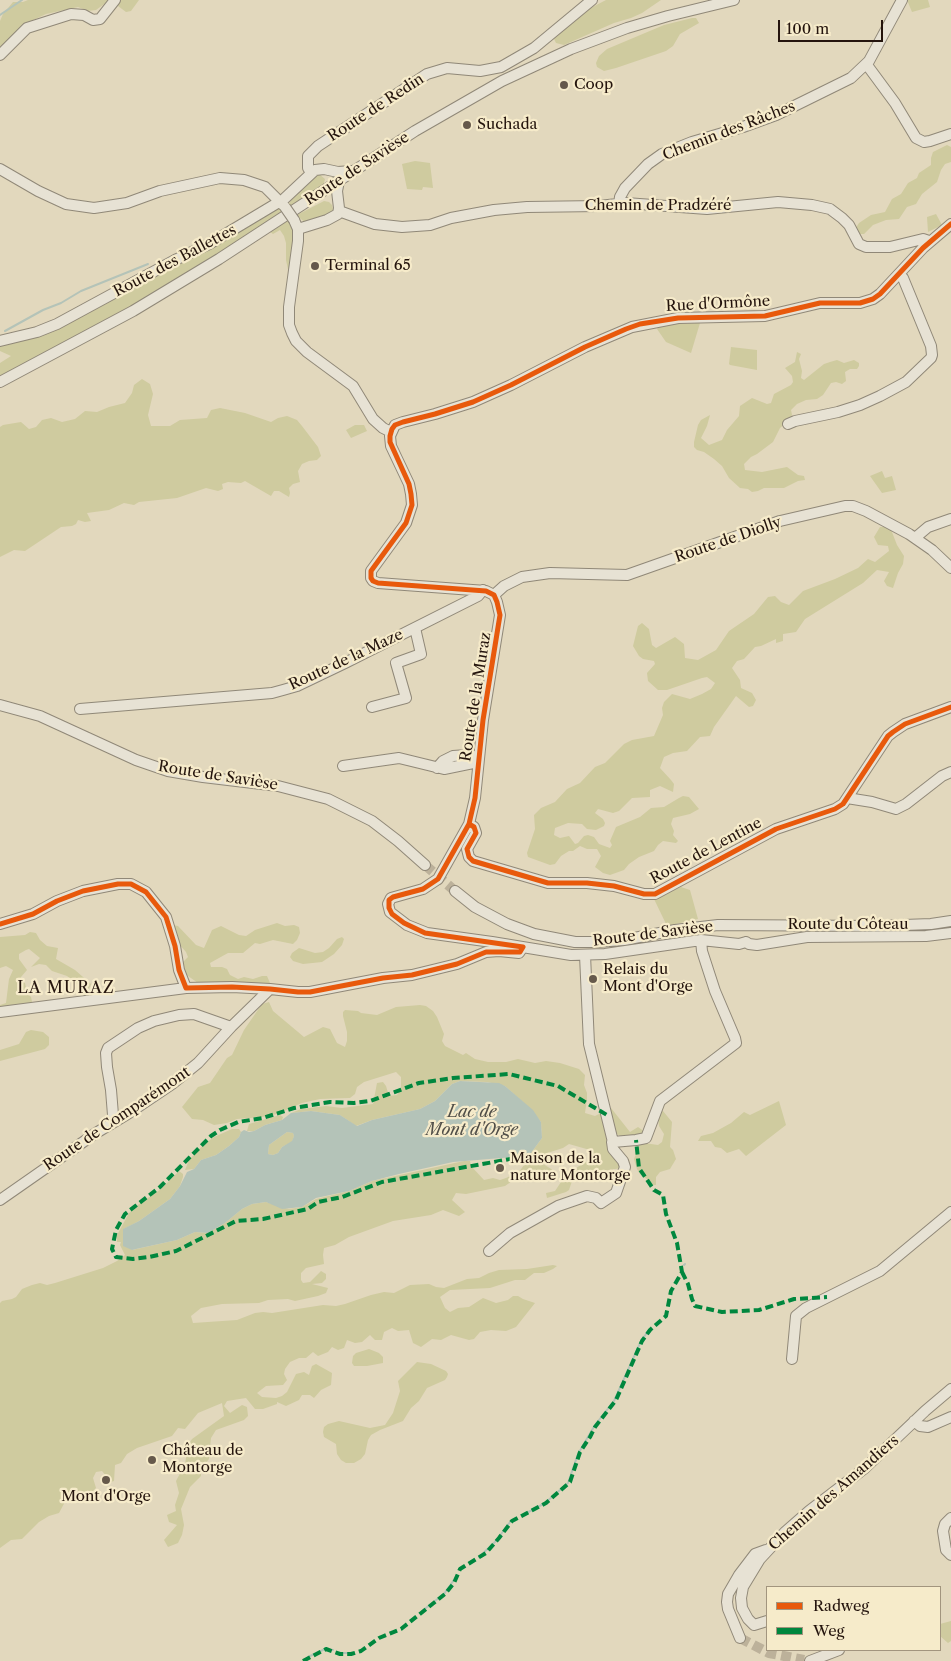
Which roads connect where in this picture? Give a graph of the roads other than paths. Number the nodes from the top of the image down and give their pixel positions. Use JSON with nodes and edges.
{"nodes":[{"id":1,"x":115,"y":0,"type":"edge"},
{"id":2,"x":592,"y":0,"type":"edge"},
{"id":3,"x":734,"y":0,"type":"edge"},
{"id":4,"x":902,"y":0,"type":"edge"},
{"id":5,"x":0,"y":55,"type":"edge"},
{"id":6,"x":866,"y":65,"type":"junction"},
{"id":7,"x":951,"y":134,"type":"edge"},
{"id":8,"x":0,"y":169,"type":"edge"},
{"id":9,"x":355,"y":170,"type":"junction"},
{"id":10,"x":311,"y":172,"type":"junction"},
{"id":11,"x":339,"y":181,"type":"junction"},
{"id":12,"x":327,"y":189,"type":"junction"},
{"id":13,"x":619,"y":203,"type":"junction"},
{"id":14,"x":283,"y":204,"type":"junction"},
{"id":15,"x":297,"y":209,"type":"junction"},
{"id":16,"x":339,"y":211,"type":"junction"},
{"id":17,"x":296,"y":224,"type":"junction"},
{"id":18,"x":951,"y":224,"type":"edge"},
{"id":19,"x":929,"y":241,"type":"junction"},
{"id":20,"x":902,"y":271,"type":"junction"},
{"id":21,"x":0,"y":341,"type":"edge"},
{"id":22,"x":0,"y":382,"type":"edge"},
{"id":23,"x":788,"y":424,"type":"dead end"},
{"id":24,"x":391,"y":432,"type":"junction"},
{"id":25,"x":951,"y":519,"type":"edge"},
{"id":26,"x":914,"y":538,"type":"junction"},
{"id":27,"x":951,"y":568,"type":"edge"},
{"id":28,"x":483,"y":590,"type":"junction"},
{"id":29,"x":494,"y":595,"type":"junction"},
{"id":30,"x":414,"y":628,"type":"junction"},
{"id":31,"x":0,"y":705,"type":"edge"},
{"id":32,"x":372,"y":707,"type":"dead end"},
{"id":33,"x":951,"y":707,"type":"edge"},
{"id":34,"x":80,"y":708,"type":"dead end"},
{"id":35,"x":478,"y":759,"type":"junction"},
{"id":36,"x":343,"y":766,"type":"dead end"},
{"id":37,"x":951,"y":772,"type":"edge"},
{"id":38,"x":847,"y":798,"type":"junction"},
{"id":39,"x":469,"y":824,"type":"junction"},
{"id":40,"x":425,"y":865,"type":"tunnel mouth"},
{"id":41,"x":455,"y":892,"type":"tunnel mouth"},
{"id":42,"x":951,"y":921,"type":"edge"},
{"id":43,"x":0,"y":924,"type":"edge"},
{"id":44,"x":744,"y":925,"type":"junction"},
{"id":45,"x":951,"y":932,"type":"edge"},
{"id":46,"x":701,"y":940,"type":"junction"},
{"id":47,"x":746,"y":942,"type":"junction"},
{"id":48,"x":522,"y":947,"type":"junction"},
{"id":49,"x":585,"y":955,"type":"junction"},
{"id":50,"x":186,"y":988,"type":"junction"},
{"id":51,"x":270,"y":989,"type":"junction"},
{"id":52,"x":0,"y":1012,"type":"edge"},
{"id":53,"x":231,"y":1027,"type":"junction"},
{"id":54,"x":115,"y":1122,"type":"junction"},
{"id":55,"x":612,"y":1142,"type":"junction"},
{"id":56,"x":0,"y":1200,"type":"edge"},
{"id":57,"x":951,"y":1212,"type":"edge"},
{"id":58,"x":489,"y":1251,"type":"dead end"},
{"id":59,"x":792,"y":1360,"type":"dead end"},
{"id":60,"x":951,"y":1389,"type":"edge"},
{"id":61,"x":951,"y":1417,"type":"edge"},
{"id":62,"x":914,"y":1422,"type":"junction"},
{"id":63,"x":951,"y":1518,"type":"edge"},
{"id":64,"x":769,"y":1548,"type":"junction"},
{"id":65,"x":951,"y":1555,"type":"edge"},
{"id":66,"x":766,"y":1621,"type":"edge"},
{"id":67,"x":740,"y":1638,"type":"tunnel mouth"},
{"id":68,"x":836,"y":1651,"type":"edge"},
{"id":69,"x":807,"y":1661,"type":"edge"}],
"edges":[{"from":1,"to":5,"type":"street"},
{"from":2,"to":10,"type":"street","name":"Route de Redin"},
{"from":3,"to":9,"type":"street","name":"Route de Savièse"},
{"from":4,"to":6,"type":"street","name":"Chemin des Râches"},
{"from":6,"to":7,"type":"street"},
{"from":6,"to":13,"type":"street","name":"Chemin des Râches"},
{"from":8,"to":14,"type":"street"},
{"from":9,"to":10,"type":"street"},
{"from":9,"to":11,"type":"street","name":"Route de Savièse"},
{"from":10,"to":12,"type":"street"},
{"from":10,"to":14,"type":"street","name":"Route des Ballettes"},
{"from":11,"to":12,"type":"street","name":"Route de Savièse"},
{"from":11,"to":16,"type":"street"},
{"from":12,"to":15,"type":"street","name":"Route de Savièse"},
{"from":13,"to":16,"type":"street","name":"Chemin de Pradzéré"},
{"from":13,"to":19,"type":"street","name":"Chemin de Pradzéré"},
{"from":14,"to":17,"type":"street","bridge":true},
{"from":14,"to":21,"type":"street","name":"Route des Ballettes"},
{"from":15,"to":16,"type":"street","name":"Chemin de Pradzéré"},
{"from":15,"to":22,"type":"street","name":"Route de Savièse"},
{"from":16,"to":17,"type":"street"},
{"from":17,"to":24,"type":"street"},
{"from":18,"to":19,"type":"street","name":"Rue d'Ormône"},
{"from":19,"to":20,"type":"street","name":"Rue d'Ormône"},
{"from":20,"to":23,"type":"street"},
{"from":20,"to":24,"type":"street","name":"Rue d'Ormône"},
{"from":24,"to":28,"type":"street"},
{"from":25,"to":26,"type":"street"},
{"from":26,"to":27,"type":"street","name":"Route de Diolly"},
{"from":26,"to":29,"type":"street","name":"Route de Diolly"},
{"from":28,"to":29,"type":"street"},
{"from":28,"to":30,"type":"street","name":"Route de la Maze"},
{"from":29,"to":35,"type":"street","name":"Route de la Muraz"},
{"from":30,"to":32,"type":"street"},
{"from":30,"to":34,"type":"street","name":"Route de la Maze"},
{"from":31,"to":40,"type":"street","name":"Route de Savièse"},
{"from":33,"to":38,"type":"street","name":"Route de Lentine"},
{"from":35,"to":36,"type":"street","name":"Route de la Muraz"},
{"from":35,"to":39,"type":"street","name":"Route de la Muraz"},
{"from":37,"to":38,"type":"street"},
{"from":38,"to":39,"type":"street","name":"Route de Lentine"},
{"from":39,"to":48,"type":"street","name":"Route de la Muraz"},
{"from":41,"to":44,"type":"street","name":"Route de Savièse"},
{"from":42,"to":44,"type":"street","name":"Route du Côteau"},
{"from":43,"to":50,"type":"street"},
{"from":44,"to":47,"type":"street"},
{"from":45,"to":47,"type":"street","name":"Route de la Muraz"},
{"from":46,"to":47,"type":"street","name":"Route de la Muraz"},
{"from":46,"to":49,"type":"street","name":"Route de la Muraz"},
{"from":46,"to":55,"type":"street"},
{"from":48,"to":49,"type":"street","name":"Route de la Muraz"},
{"from":48,"to":51,"type":"street"},
{"from":49,"to":55,"type":"street"},
{"from":50,"to":51,"type":"street"},
{"from":50,"to":52,"type":"street"},
{"from":51,"to":53,"type":"street","name":"Route de Comparémont"},
{"from":53,"to":54,"type":"street","name":"Route de Comparémont"},
{"from":53,"to":54,"type":"street"},
{"from":54,"to":56,"type":"street","name":"Route de Comparémont"},
{"from":55,"to":58,"type":"street"},
{"from":57,"to":59,"type":"street"},
{"from":60,"to":62,"type":"street","name":"Chemin des Amandiers"},
{"from":61,"to":62,"type":"street"},
{"from":62,"to":64,"type":"street","name":"Chemin des Amandiers"},
{"from":63,"to":65,"type":"street"},
{"from":64,"to":66,"type":"street","name":"Chemin des Amandiers"},
{"from":64,"to":67,"type":"street"},
{"from":68,"to":69,"type":"street"}]}
